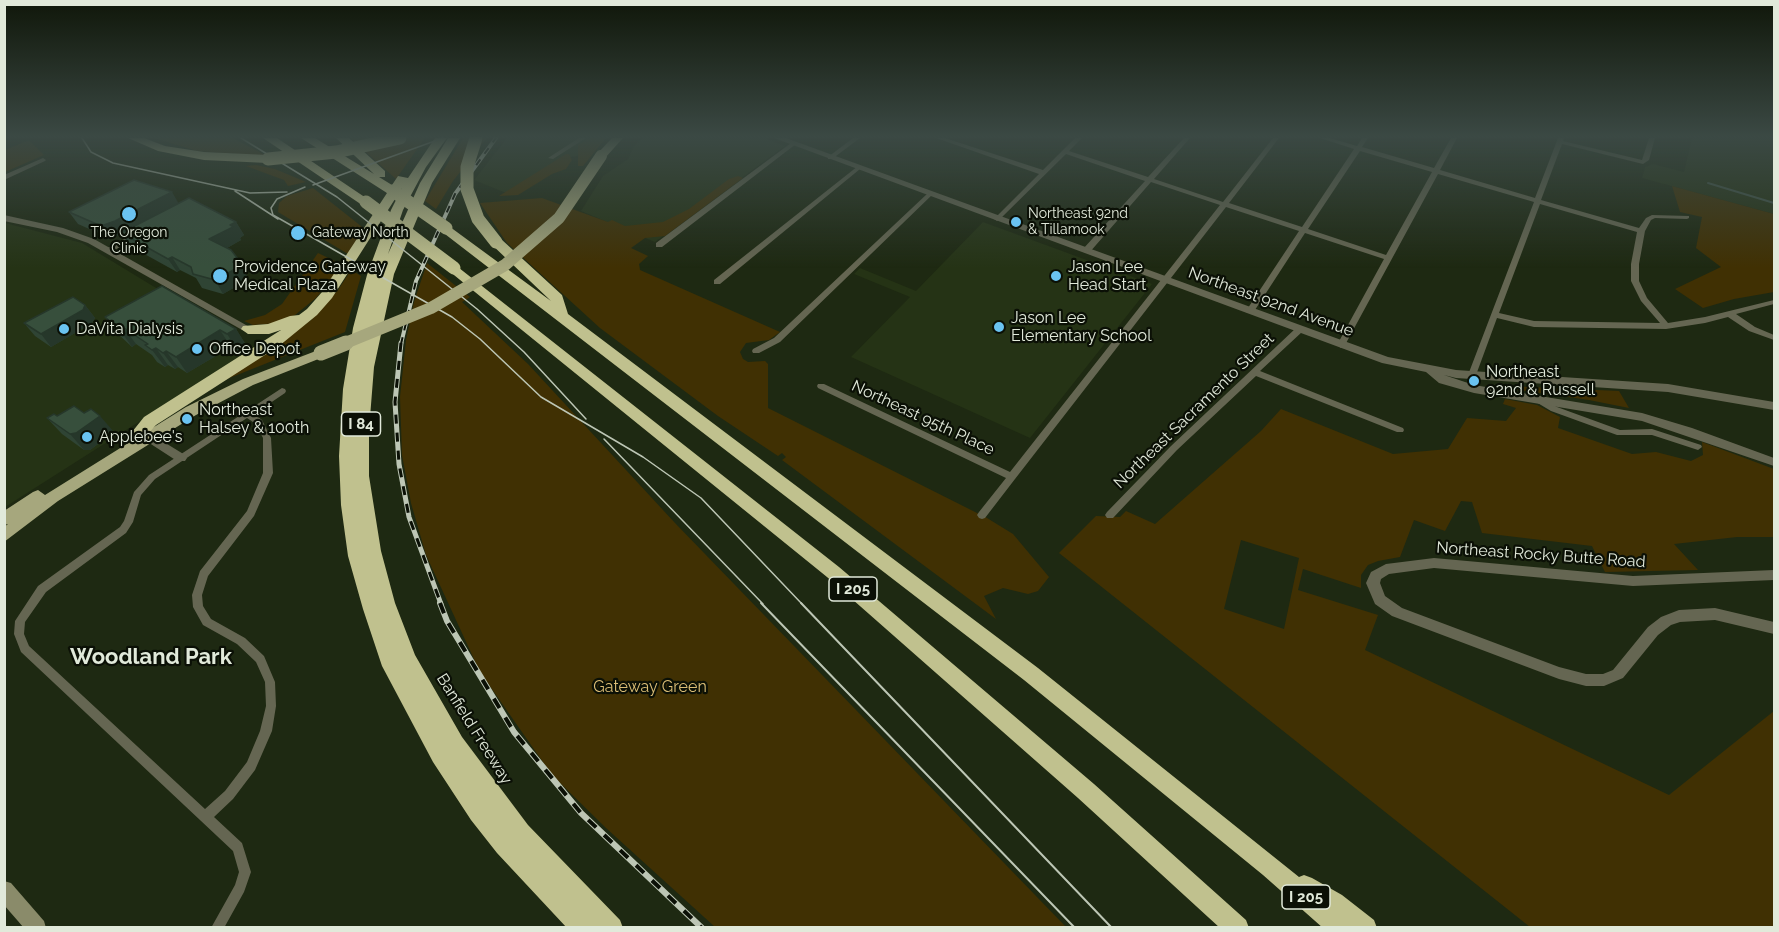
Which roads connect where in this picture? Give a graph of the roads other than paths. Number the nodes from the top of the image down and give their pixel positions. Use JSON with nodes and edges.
{"nodes":[{"id":1,"x":335,"y":181,"type":"edge"},
{"id":2,"x":383,"y":181,"type":"edge"},
{"id":3,"x":401,"y":181,"type":"edge"},
{"id":4,"x":412,"y":181,"type":"edge"},
{"id":5,"x":427,"y":181,"type":"edge"},
{"id":6,"x":467,"y":181,"type":"edge"},
{"id":7,"x":582,"y":181,"type":"edge"},
{"id":8,"x":743,"y":181,"type":"edge"},
{"id":9,"x":841,"y":181,"type":"edge"},
{"id":10,"x":895,"y":181,"type":"edge"},
{"id":11,"x":1035,"y":181,"type":"edge"},
{"id":12,"x":1149,"y":181,"type":"edge"},
{"id":13,"x":1155,"y":181,"type":"edge"},
{"id":14,"x":1242,"y":181,"type":"edge"},
{"id":15,"x":1336,"y":181,"type":"edge"},
{"id":16,"x":1430,"y":181,"type":"edge"},
{"id":17,"x":1471,"y":181,"type":"edge"},
{"id":18,"x":1544,"y":181,"type":"edge"},
{"id":19,"x":930,"y":194,"type":"junction"},
{"id":20,"x":1537,"y":201,"type":"junction"},
{"id":21,"x":1225,"y":204,"type":"junction"},
{"id":22,"x":1687,"y":217,"type":"dead end"},
{"id":23,"x":4,"y":218,"type":"edge"},
{"id":24,"x":997,"y":219,"type":"junction"},
{"id":25,"x":147,"y":230,"type":"edge"},
{"id":26,"x":1304,"y":230,"type":"junction"},
{"id":27,"x":1641,"y":231,"type":"junction"},
{"id":28,"x":659,"y":244,"type":"dead end"},
{"id":29,"x":108,"y":250,"type":"junction"},
{"id":30,"x":1086,"y":251,"type":"junction"},
{"id":31,"x":1388,"y":258,"type":"junction"},
{"id":32,"x":1165,"y":280,"type":"junction"},
{"id":33,"x":717,"y":282,"type":"dead end"},
{"id":34,"x":327,"y":295,"type":"junction"},
{"id":35,"x":1774,"y":302,"type":"edge"},
{"id":36,"x":1250,"y":311,"type":"junction"},
{"id":37,"x":1728,"y":313,"type":"junction"},
{"id":38,"x":562,"y":315,"type":"junction"},
{"id":39,"x":1495,"y":315,"type":"junction"},
{"id":40,"x":1666,"y":326,"type":"junction"},
{"id":41,"x":248,"y":329,"type":"joint"},
{"id":42,"x":1299,"y":330,"type":"junction"},
{"id":43,"x":1774,"y":338,"type":"edge"},
{"id":44,"x":1341,"y":345,"type":"junction"},
{"id":45,"x":756,"y":351,"type":"dead end"},
{"id":46,"x":1425,"y":368,"type":"junction"},
{"id":47,"x":1254,"y":372,"type":"junction"},
{"id":48,"x":1472,"y":375,"type":"junction"},
{"id":49,"x":821,"y":386,"type":"dead end"},
{"id":50,"x":282,"y":391,"type":"dead end"},
{"id":51,"x":1539,"y":400,"type":"junction"},
{"id":52,"x":1774,"y":405,"type":"edge"},
{"id":53,"x":248,"y":414,"type":"junction"},
{"id":54,"x":1400,"y":430,"type":"dead end"},
{"id":55,"x":144,"y":434,"type":"junction"},
{"id":56,"x":1698,"y":447,"type":"dead end"},
{"id":57,"x":181,"y":458,"type":"junction"},
{"id":58,"x":1774,"y":462,"type":"edge"},
{"id":59,"x":1012,"y":477,"type":"junction"},
{"id":60,"x":982,"y":515,"type":"dead end"},
{"id":61,"x":1110,"y":515,"type":"dead end"},
{"id":62,"x":4,"y":519,"type":"edge"},
{"id":63,"x":4,"y":536,"type":"edge"},
{"id":64,"x":1774,"y":575,"type":"edge"},
{"id":65,"x":1774,"y":628,"type":"edge"},
{"id":66,"x":205,"y":817,"type":"junction"},
{"id":67,"x":1271,"y":867,"type":"junction"},
{"id":68,"x":4,"y":890,"type":"edge"},
{"id":69,"x":37,"y":927,"type":"edge"},
{"id":70,"x":217,"y":927,"type":"edge"},
{"id":71,"x":583,"y":927,"type":"edge"},
{"id":72,"x":612,"y":927,"type":"edge"},
{"id":73,"x":1239,"y":927,"type":"edge"},
{"id":74,"x":1341,"y":927,"type":"edge"},
{"id":75,"x":1366,"y":927,"type":"edge"}],
"edges":[{"from":1,"to":73,"type":"highway","number":"I 205","bridge":true},
{"from":2,"to":38,"type":"highway","number":"I 205","bridge":true},
{"from":3,"to":34,"type":"highway"},
{"from":4,"to":71,"type":"highway","number":"I 84"},
{"from":5,"to":72,"type":"highway","name":"Banfield Freeway","number":"I 84"},
{"from":6,"to":38,"type":"highway","bridge":true},
{"from":7,"to":55,"type":"main road","bridge":true},
{"from":8,"to":28,"type":"street"},
{"from":9,"to":33,"type":"street"},
{"from":10,"to":19,"type":"street","name":"Northeast 92nd Avenue"},
{"from":11,"to":24,"type":"street"},
{"from":12,"to":30,"type":"street"},
{"from":13,"to":21,"type":"street"},
{"from":14,"to":21,"type":"street"},
{"from":15,"to":26,"type":"street","name":"Northeast Sacramento Street"},
{"from":16,"to":31,"type":"street"},
{"from":17,"to":20,"type":"street"},
{"from":18,"to":20,"type":"street"},
{"from":19,"to":24,"type":"street","name":"Northeast 92nd Avenue"},
{"from":19,"to":45,"type":"street"},
{"from":20,"to":27,"type":"street"},
{"from":20,"to":39,"type":"street"},
{"from":21,"to":26,"type":"street"},
{"from":21,"to":32,"type":"street"},
{"from":22,"to":27,"type":"street"},
{"from":23,"to":29,"type":"street"},
{"from":24,"to":30,"type":"street","name":"Northeast 92nd Avenue"},
{"from":25,"to":29,"type":"street"},
{"from":26,"to":31,"type":"street"},
{"from":26,"to":36,"type":"street","name":"Northeast Sacramento Street"},
{"from":27,"to":40,"type":"street"},
{"from":29,"to":41,"type":"street"},
{"from":30,"to":32,"type":"street","name":"Northeast 92nd Avenue"},
{"from":31,"to":44,"type":"street"},
{"from":32,"to":36,"type":"street","name":"Northeast 92nd Avenue"},
{"from":32,"to":59,"type":"street"},
{"from":34,"to":41,"type":"highway"},
{"from":34,"to":55,"type":"highway"},
{"from":35,"to":37,"type":"street"},
{"from":36,"to":42,"type":"street","name":"Northeast 92nd Avenue"},
{"from":37,"to":40,"type":"street"},
{"from":37,"to":43,"type":"street"},
{"from":38,"to":67,"type":"highway","number":"I 205"},
{"from":39,"to":40,"type":"street"},
{"from":39,"to":48,"type":"street"},
{"from":42,"to":44,"type":"street","name":"Northeast 92nd Avenue"},
{"from":42,"to":47,"type":"street","name":"Northeast Sacramento Street"},
{"from":44,"to":46,"type":"street","name":"Northeast 92nd Avenue"},
{"from":46,"to":48,"type":"street","name":"Northeast 92nd Avenue"},
{"from":46,"to":51,"type":"street"},
{"from":47,"to":54,"type":"street"},
{"from":47,"to":61,"type":"street","name":"Northeast Sacramento Street"},
{"from":48,"to":52,"type":"street","name":"Northeast 92nd Avenue"},
{"from":49,"to":59,"type":"street","name":"Northeast 95th Place"},
{"from":50,"to":53,"type":"street"},
{"from":51,"to":56,"type":"street"},
{"from":51,"to":58,"type":"street"},
{"from":53,"to":57,"type":"street"},
{"from":53,"to":66,"type":"street"},
{"from":55,"to":57,"type":"street"},
{"from":55,"to":62,"type":"main road"},
{"from":55,"to":63,"type":"main road"},
{"from":57,"to":66,"type":"street"},
{"from":59,"to":60,"type":"street"},
{"from":64,"to":65,"type":"street","name":"Northeast Rocky Butte Road"},
{"from":66,"to":70,"type":"street"},
{"from":67,"to":74,"type":"highway","number":"I 205"},
{"from":67,"to":75,"type":"highway"},
{"from":68,"to":69,"type":"main road"}]}
